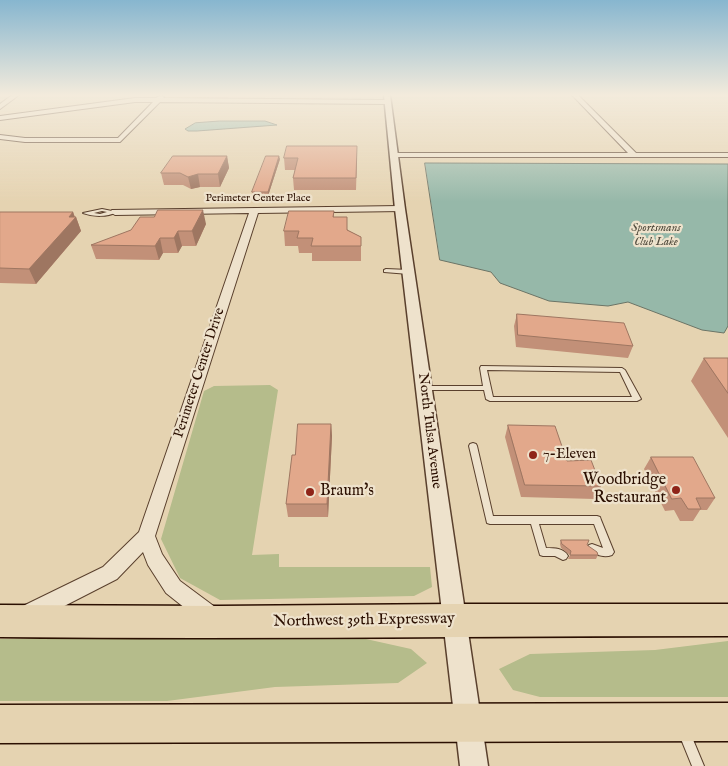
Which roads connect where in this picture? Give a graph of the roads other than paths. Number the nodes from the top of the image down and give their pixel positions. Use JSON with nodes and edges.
{"nodes":[{"id":1,"x":129,"y":131,"type":"edge"},
{"id":2,"x":391,"y":131,"type":"edge"},
{"id":3,"x":610,"y":131,"type":"edge"},
{"id":4,"x":0,"y":137,"type":"edge"},
{"id":5,"x":394,"y":155,"type":"junction"},
{"id":6,"x":634,"y":155,"type":"junction"},
{"id":7,"x":728,"y":155,"type":"edge"},
{"id":8,"x":400,"y":209,"type":"junction"},
{"id":9,"x":255,"y":210,"type":"junction"},
{"id":10,"x":115,"y":212,"type":"junction"},
{"id":11,"x":386,"y":271,"type":"dead end"},
{"id":12,"x":409,"y":272,"type":"junction"},
{"id":13,"x":424,"y":388,"type":"junction"},
{"id":14,"x":487,"y":388,"type":"junction"},
{"id":15,"x":473,"y":446,"type":"dead end"},
{"id":16,"x":534,"y":520,"type":"junction"},
{"id":17,"x":146,"y":536,"type":"junction"},
{"id":18,"x":560,"y":552,"type":"dead end"},
{"id":19,"x":596,"y":552,"type":"edge"},
{"id":20,"x":454,"y":620,"type":"junction"},
{"id":21,"x":728,"y":620,"type":"edge"},
{"id":22,"x":8,"y":621,"type":"edge"},
{"id":23,"x":219,"y":623,"type":"junction"},
{"id":24,"x":468,"y":722,"type":"junction"},
{"id":25,"x":680,"y":722,"type":"junction"},
{"id":26,"x":728,"y":722,"type":"edge"},
{"id":27,"x":0,"y":724,"type":"edge"},
{"id":28,"x":474,"y":766,"type":"edge"},
{"id":29,"x":698,"y":766,"type":"edge"}],
"edges":[{"from":1,"to":4,"type":"street"},
{"from":2,"to":5,"type":"street","name":"North Tulsa Avenue"},
{"from":3,"to":6,"type":"street"},
{"from":5,"to":6,"type":"street"},
{"from":5,"to":8,"type":"street","name":"North Tulsa Avenue"},
{"from":6,"to":7,"type":"street"},
{"from":8,"to":9,"type":"street","name":"Perimeter Center Place"},
{"from":8,"to":12,"type":"street","name":"North Tulsa Avenue"},
{"from":9,"to":10,"type":"street","name":"Perimeter Center Place"},
{"from":9,"to":17,"type":"street","name":"Perimeter Center Drive"},
{"from":10,"to":10,"type":"lane"},
{"from":11,"to":12,"type":"lane"},
{"from":12,"to":13,"type":"street","name":"North Tulsa Avenue"},
{"from":13,"to":14,"type":"lane"},
{"from":13,"to":20,"type":"street","name":"North Tulsa Avenue"},
{"from":14,"to":14,"type":"lane"},
{"from":15,"to":16,"type":"lane"},
{"from":16,"to":18,"type":"lane"},
{"from":16,"to":19,"type":"lane"},
{"from":17,"to":22,"type":"street","name":"Perimeter Center Drive"},
{"from":17,"to":23,"type":"street"},
{"from":20,"to":21,"type":"highway","name":"Northwest 39th Expressway"},
{"from":20,"to":23,"type":"highway","name":"Northwest 39th Expressway"},
{"from":20,"to":24,"type":"street","name":"North Tulsa Avenue"},
{"from":22,"to":23,"type":"highway","name":"Northwest 39th Expressway"},
{"from":24,"to":25,"type":"highway"},
{"from":24,"to":27,"type":"highway"},
{"from":24,"to":28,"type":"street","name":"North Tulsa Avenue"},
{"from":25,"to":26,"type":"highway"},
{"from":25,"to":29,"type":"lane"}]}
